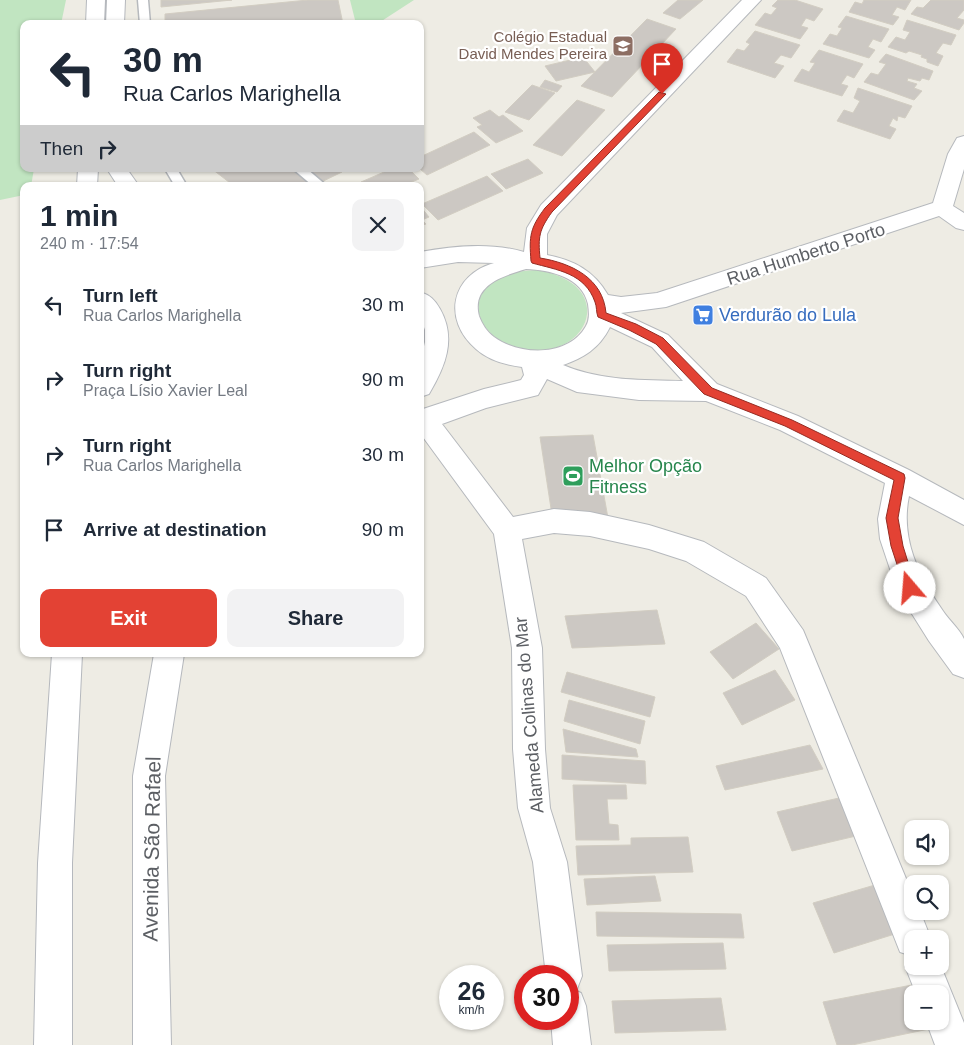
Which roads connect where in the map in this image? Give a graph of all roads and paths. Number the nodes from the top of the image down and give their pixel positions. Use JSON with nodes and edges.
{"nodes":[{"id":1,"x":96,"y":0,"type":"edge"},
{"id":2,"x":116,"y":0,"type":"edge"},
{"id":3,"x":143,"y":0,"type":"edge"},
{"id":4,"x":752,"y":0,"type":"edge"},
{"id":5,"x":95,"y":20,"type":"edge"},
{"id":6,"x":115,"y":20,"type":"edge"},
{"id":7,"x":145,"y":20,"type":"edge"},
{"id":8,"x":964,"y":142,"type":"edge"},
{"id":9,"x":303,"y":172,"type":"edge"},
{"id":10,"x":316,"y":182,"type":"edge"},
{"id":11,"x":942,"y":208,"type":"junction"},
{"id":12,"x":964,"y":223,"type":"edge"},
{"id":13,"x":424,"y":259,"type":"edge"},
{"id":14,"x":531,"y":261,"type":"junction"},
{"id":15,"x":424,"y":303,"type":"edge"},
{"id":16,"x":601,"y":309,"type":"junction"},
{"id":17,"x":539,"y":360,"type":"junction"},
{"id":18,"x":424,"y":379,"type":"edge"},
{"id":19,"x":708,"y":391,"type":"junction"},
{"id":20,"x":424,"y":419,"type":"edge"},
{"id":21,"x":424,"y":423,"type":"edge"},
{"id":22,"x":900,"y":478,"type":"junction"},
{"id":23,"x":964,"y":513,"type":"edge"},
{"id":24,"x":507,"y":530,"type":"junction"},
{"id":25,"x":67,"y":657,"type":"edge"},
{"id":26,"x":169,"y":657,"type":"edge"},
{"id":27,"x":964,"y":664,"type":"edge"},
{"id":28,"x":909,"y":930,"type":"edge"},
{"id":29,"x":563,"y":965,"type":"edge"},
{"id":30,"x":570,"y":1030,"type":"edge"},
{"id":31,"x":948,"y":1030,"type":"edge"},
{"id":32,"x":53,"y":1045,"type":"edge"},
{"id":33,"x":152,"y":1045,"type":"edge"},
{"id":34,"x":572,"y":1045,"type":"edge"},
{"id":35,"x":954,"y":1045,"type":"edge"}],
"edges":[{"from":1,"to":5,"type":"street"},
{"from":2,"to":6,"type":"street"},
{"from":3,"to":7,"type":"lane"},
{"from":4,"to":14,"type":"street"},
{"from":8,"to":11,"type":"street"},
{"from":9,"to":10,"type":"lane"},
{"from":11,"to":12,"type":"street"},
{"from":11,"to":16,"type":"street","name":"Rua Humberto Porto"},
{"from":13,"to":14,"type":"street"},
{"from":14,"to":16,"type":"street"},
{"from":14,"to":17,"type":"street"},
{"from":15,"to":18,"type":"street"},
{"from":16,"to":17,"type":"street"},
{"from":16,"to":19,"type":"street"},
{"from":17,"to":19,"type":"street"},
{"from":17,"to":20,"type":"street"},
{"from":19,"to":22,"type":"street"},
{"from":21,"to":24,"type":"street","name":"Alameda Colinas do Mar"},
{"from":22,"to":23,"type":"street"},
{"from":22,"to":27,"type":"street"},
{"from":24,"to":28,"type":"street"},
{"from":24,"to":29,"type":"street","name":"Alameda Colinas do Mar"},
{"from":25,"to":32,"type":"street"},
{"from":26,"to":33,"type":"street","name":"Avenida São Rafael"},
{"from":30,"to":34,"type":"street"},
{"from":31,"to":35,"type":"street"}]}
